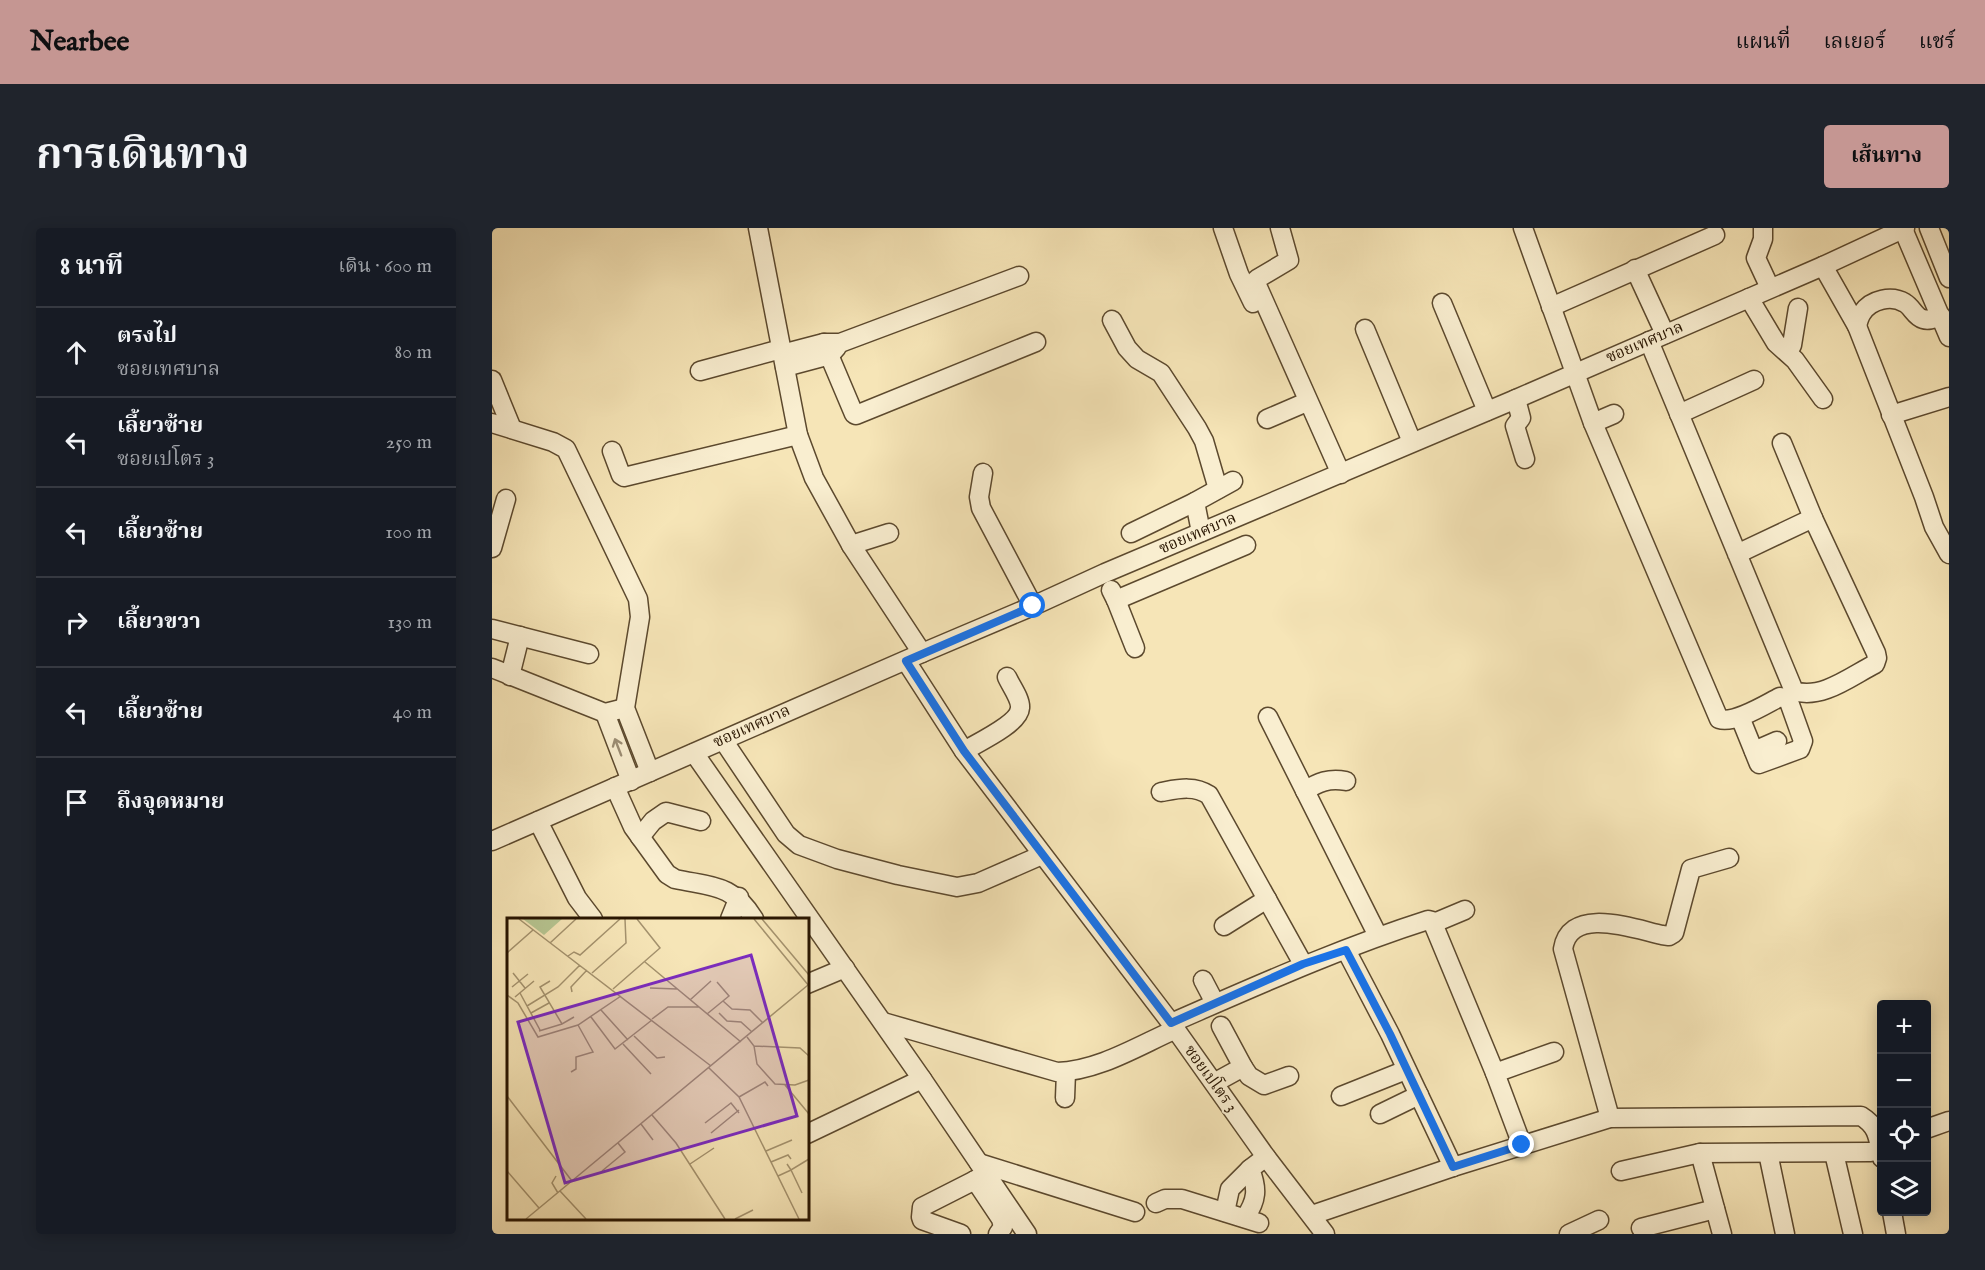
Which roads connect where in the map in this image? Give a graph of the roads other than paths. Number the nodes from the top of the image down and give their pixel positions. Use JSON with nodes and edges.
{"nodes":[{"id":1,"x":758,"y":228,"type":"edge"},
{"id":2,"x":1223,"y":228,"type":"edge"},
{"id":3,"x":1280,"y":228,"type":"edge"},
{"id":4,"x":1523,"y":228,"type":"edge"},
{"id":5,"x":1763,"y":228,"type":"edge"},
{"id":6,"x":1904,"y":228,"type":"edge"},
{"id":7,"x":1929,"y":228,"type":"edge"},
{"id":8,"x":1715,"y":235,"type":"dead end"},
{"id":9,"x":1823,"y":266,"type":"junction"},
{"id":10,"x":1635,"y":269,"type":"junction"},
{"id":11,"x":1018,"y":276,"type":"dead end"},
{"id":12,"x":1949,"y":278,"type":"edge"},
{"id":13,"x":1770,"y":288,"type":"junction"},
{"id":14,"x":1929,"y":288,"type":"junction"},
{"id":15,"x":1749,"y":298,"type":"junction"},
{"id":16,"x":1900,"y":301,"type":"junction"},
{"id":17,"x":1442,"y":303,"type":"dead end"},
{"id":18,"x":1551,"y":307,"type":"junction"},
{"id":19,"x":1798,"y":308,"type":"dead end"},
{"id":20,"x":1941,"y":316,"type":"junction"},
{"id":21,"x":1112,"y":320,"type":"dead end"},
{"id":22,"x":1857,"y":326,"type":"junction"},
{"id":23,"x":1365,"y":329,"type":"dead end"},
{"id":24,"x":1949,"y":337,"type":"edge"},
{"id":25,"x":1657,"y":338,"type":"junction"},
{"id":26,"x":1036,"y":342,"type":"dead end"},
{"id":27,"x":831,"y":347,"type":"junction"},
{"id":28,"x":1788,"y":353,"type":"junction"},
{"id":29,"x":783,"y":357,"type":"junction"},
{"id":30,"x":700,"y":371,"type":"dead end"},
{"id":31,"x":1576,"y":373,"type":"junction"},
{"id":32,"x":492,"y":380,"type":"edge"},
{"id":33,"x":1754,"y":380,"type":"dead end"},
{"id":34,"x":1949,"y":397,"type":"edge"},
{"id":35,"x":1516,"y":399,"type":"junction"},
{"id":36,"x":1823,"y":399,"type":"dead end"},
{"id":37,"x":1302,"y":404,"type":"junction"},
{"id":38,"x":1487,"y":411,"type":"junction"},
{"id":39,"x":1614,"y":414,"type":"dead end"},
{"id":40,"x":1679,"y":414,"type":"junction"},
{"id":41,"x":1891,"y":415,"type":"junction"},
{"id":42,"x":1267,"y":419,"type":"dead end"},
{"id":43,"x":492,"y":423,"type":"edge"},
{"id":44,"x":1593,"y":423,"type":"junction"},
{"id":45,"x":512,"y":429,"type":"junction"},
{"id":46,"x":798,"y":435,"type":"junction"},
{"id":47,"x":1412,"y":442,"type":"junction"},
{"id":48,"x":1782,"y":443,"type":"dead end"},
{"id":49,"x":612,"y":451,"type":"dead end"},
{"id":50,"x":1525,"y":459,"type":"dead end"},
{"id":51,"x":982,"y":473,"type":"dead end"},
{"id":52,"x":1337,"y":475,"type":"junction"},
{"id":53,"x":506,"y":499,"type":"dead end"},
{"id":54,"x":1195,"y":502,"type":"junction"},
{"id":55,"x":1813,"y":518,"type":"junction"},
{"id":56,"x":1208,"y":530,"type":"junction"},
{"id":57,"x":1131,"y":533,"type":"dead end"},
{"id":58,"x":889,"y":534,"type":"dead end"},
{"id":59,"x":851,"y":545,"type":"junction"},
{"id":60,"x":1246,"y":545,"type":"dead end"},
{"id":61,"x":492,"y":548,"type":"edge"},
{"id":62,"x":1737,"y":554,"type":"junction"},
{"id":63,"x":1949,"y":554,"type":"edge"},
{"id":64,"x":1219,"y":555,"type":"junction"},
{"id":65,"x":1033,"y":606,"type":"junction"},
{"id":66,"x":492,"y":629,"type":"edge"},
{"id":67,"x":520,"y":636,"type":"junction"},
{"id":68,"x":1136,"y":648,"type":"dead end"},
{"id":69,"x":589,"y":654,"type":"dead end"},
{"id":70,"x":914,"y":657,"type":"junction"},
{"id":71,"x":492,"y":668,"type":"edge"},
{"id":72,"x":510,"y":676,"type":"junction"},
{"id":73,"x":1007,"y":677,"type":"dead end"},
{"id":74,"x":625,"y":708,"type":"junction"},
{"id":75,"x":605,"y":713,"type":"junction"},
{"id":76,"x":1268,"y":717,"type":"dead end"},
{"id":77,"x":1740,"y":717,"type":"junction"},
{"id":78,"x":723,"y":740,"type":"junction"},
{"id":79,"x":1777,"y":741,"type":"dead end"},
{"id":80,"x":964,"y":751,"type":"junction"},
{"id":81,"x":1754,"y":751,"type":"junction"},
{"id":82,"x":694,"y":753,"type":"junction"},
{"id":83,"x":651,"y":772,"type":"junction"},
{"id":84,"x":1346,"y":781,"type":"dead end"},
{"id":85,"x":623,"y":784,"type":"junction"},
{"id":86,"x":1305,"y":791,"type":"junction"},
{"id":87,"x":1161,"y":792,"type":"dead end"},
{"id":88,"x":538,"y":821,"type":"junction"},
{"id":89,"x":701,"y":821,"type":"dead end"},
{"id":90,"x":640,"y":837,"type":"junction"},
{"id":91,"x":492,"y":842,"type":"edge"},
{"id":92,"x":1042,"y":855,"type":"junction"},
{"id":93,"x":1729,"y":858,"type":"dead end"},
{"id":94,"x":739,"y":897,"type":"junction"},
{"id":95,"x":1267,"y":899,"type":"junction"},
{"id":96,"x":1466,"y":910,"type":"dead end"},
{"id":97,"x":592,"y":918,"type":"edge"},
{"id":98,"x":730,"y":918,"type":"edge"},
{"id":99,"x":753,"y":918,"type":"edge"},
{"id":100,"x":802,"y":918,"type":"edge"},
{"id":101,"x":1434,"y":923,"type":"junction"},
{"id":102,"x":1224,"y":926,"type":"dead end"},
{"id":103,"x":1378,"y":936,"type":"junction"},
{"id":104,"x":814,"y":937,"type":"edge"},
{"id":105,"x":1346,"y":950,"type":"junction"},
{"id":106,"x":1303,"y":964,"type":"junction"},
{"id":107,"x":845,"y":968,"type":"junction"},
{"id":108,"x":1203,"y":980,"type":"dead end"},
{"id":109,"x":808,"y":984,"type":"edge"},
{"id":110,"x":1215,"y":1004,"type":"junction"},
{"id":111,"x":883,"y":1023,"type":"junction"},
{"id":112,"x":1221,"y":1026,"type":"dead end"},
{"id":113,"x":1173,"y":1027,"type":"junction"},
{"id":114,"x":1554,"y":1052,"type":"dead end"},
{"id":115,"x":1243,"y":1066,"type":"junction"},
{"id":116,"x":1406,"y":1070,"type":"junction"},
{"id":117,"x":1066,"y":1072,"type":"junction"},
{"id":118,"x":1495,"y":1073,"type":"junction"},
{"id":119,"x":1289,"y":1076,"type":"dead end"},
{"id":120,"x":922,"y":1079,"type":"junction"},
{"id":121,"x":1214,"y":1083,"type":"junction"},
{"id":122,"x":1419,"y":1095,"type":"junction"},
{"id":123,"x":1341,"y":1096,"type":"dead end"},
{"id":124,"x":1065,"y":1098,"type":"dead end"},
{"id":125,"x":1380,"y":1114,"type":"dead end"},
{"id":126,"x":1610,"y":1118,"type":"junction"},
{"id":127,"x":1949,"y":1121,"type":"edge"},
{"id":128,"x":1931,"y":1127,"type":"edge"},
{"id":129,"x":808,"y":1134,"type":"edge"},
{"id":130,"x":1877,"y":1141,"type":"edge"},
{"id":131,"x":1522,"y":1145,"type":"junction"},
{"id":132,"x":1877,"y":1145,"type":"edge"},
{"id":133,"x":1700,"y":1153,"type":"junction"},
{"id":134,"x":1768,"y":1153,"type":"junction"},
{"id":135,"x":1834,"y":1153,"type":"junction"},
{"id":136,"x":1266,"y":1157,"type":"junction"},
{"id":137,"x":1453,"y":1167,"type":"junction"},
{"id":138,"x":1250,"y":1169,"type":"junction"},
{"id":139,"x":1621,"y":1171,"type":"dead end"},
{"id":140,"x":981,"y":1173,"type":"junction"},
{"id":141,"x":1156,"y":1203,"type":"dead end"},
{"id":142,"x":1715,"y":1209,"type":"junction"},
{"id":143,"x":1135,"y":1212,"type":"dead end"},
{"id":144,"x":1225,"y":1212,"type":"junction"},
{"id":145,"x":1312,"y":1215,"type":"junction"},
{"id":146,"x":1893,"y":1216,"type":"edge"},
{"id":147,"x":1599,"y":1220,"type":"dead end"},
{"id":148,"x":1641,"y":1227,"type":"dead end"},
{"id":149,"x":961,"y":1234,"type":"edge"},
{"id":150,"x":998,"y":1234,"type":"edge"},
{"id":151,"x":1027,"y":1234,"type":"edge"},
{"id":152,"x":1325,"y":1234,"type":"edge"},
{"id":153,"x":1569,"y":1234,"type":"edge"},
{"id":154,"x":1722,"y":1234,"type":"edge"},
{"id":155,"x":1785,"y":1234,"type":"edge"},
{"id":156,"x":1853,"y":1234,"type":"edge"},
{"id":157,"x":1896,"y":1234,"type":"edge"}],
"edges":[{"from":1,"to":29,"type":"street","name":"ซอยเปโตร 3"},
{"from":2,"to":37,"type":"street"},
{"from":3,"to":52,"type":"street"},
{"from":4,"to":18,"type":"street"},
{"from":5,"to":13,"type":"street"},
{"from":6,"to":9,"type":"street","name":"ซอยเทศบาล"},
{"from":6,"to":14,"type":"street"},
{"from":7,"to":12,"type":"street"},
{"from":8,"to":10,"type":"street"},
{"from":9,"to":13,"type":"street","name":"ซอยเทศบาล"},
{"from":9,"to":22,"type":"street"},
{"from":10,"to":18,"type":"street"},
{"from":10,"to":25,"type":"street"},
{"from":11,"to":27,"type":"street"},
{"from":13,"to":15,"type":"street","name":"ซอยเทศบาล"},
{"from":14,"to":16,"type":"street"},
{"from":14,"to":20,"type":"street"},
{"from":15,"to":25,"type":"street","name":"ซอยเทศบาล"},
{"from":15,"to":28,"type":"street"},
{"from":16,"to":20,"type":"street"},
{"from":16,"to":22,"type":"street"},
{"from":17,"to":38,"type":"street"},
{"from":18,"to":31,"type":"street"},
{"from":19,"to":28,"type":"street"},
{"from":20,"to":24,"type":"street"},
{"from":21,"to":54,"type":"street"},
{"from":22,"to":41,"type":"street"},
{"from":23,"to":47,"type":"street"},
{"from":25,"to":31,"type":"street","name":"ซอยเทศบาล"},
{"from":25,"to":40,"type":"street"},
{"from":26,"to":27,"type":"street"},
{"from":27,"to":29,"type":"street"},
{"from":28,"to":36,"type":"street"},
{"from":29,"to":30,"type":"street"},
{"from":29,"to":46,"type":"street","name":"ซอยเปโตร 3"},
{"from":31,"to":35,"type":"street","name":"ซอยเทศบาล"},
{"from":31,"to":44,"type":"street"},
{"from":32,"to":45,"type":"street"},
{"from":33,"to":40,"type":"street"},
{"from":34,"to":41,"type":"street"},
{"from":35,"to":38,"type":"street","name":"ซอยเทศบาล"},
{"from":35,"to":50,"type":"street"},
{"from":37,"to":42,"type":"street"},
{"from":37,"to":52,"type":"street"},
{"from":38,"to":47,"type":"street","name":"ซอยเทศบาล"},
{"from":39,"to":44,"type":"street"},
{"from":40,"to":62,"type":"street"},
{"from":41,"to":63,"type":"street"},
{"from":43,"to":45,"type":"street"},
{"from":44,"to":77,"type":"street"},
{"from":45,"to":74,"type":"street"},
{"from":46,"to":49,"type":"street"},
{"from":46,"to":59,"type":"street","name":"ซอยเปโตร 3"},
{"from":47,"to":52,"type":"street","name":"ซอยเทศบาล"},
{"from":48,"to":55,"type":"street"},
{"from":51,"to":65,"type":"street"},
{"from":52,"to":56,"type":"street","name":"ซอยเทศบาล"},
{"from":53,"to":61,"type":"street"},
{"from":54,"to":56,"type":"street"},
{"from":54,"to":57,"type":"street"},
{"from":55,"to":62,"type":"street"},
{"from":55,"to":62,"type":"street"},
{"from":56,"to":64,"type":"street"},
{"from":56,"to":65,"type":"street","name":"ซอยเทศบาล"},
{"from":58,"to":59,"type":"street"},
{"from":59,"to":70,"type":"street","name":"ซอยเปโตร 3"},
{"from":60,"to":64,"type":"street"},
{"from":64,"to":68,"type":"street"},
{"from":65,"to":70,"type":"street","name":"ซอยเทศบาล"},
{"from":66,"to":67,"type":"street"},
{"from":67,"to":69,"type":"street"},
{"from":67,"to":72,"type":"street"},
{"from":70,"to":78,"type":"street","name":"ซอยเทศบาล"},
{"from":70,"to":80,"type":"street","name":"ซอยเปโตร 3"},
{"from":71,"to":72,"type":"street"},
{"from":72,"to":75,"type":"street"},
{"from":73,"to":80,"type":"street"},
{"from":74,"to":75,"type":"street"},
{"from":74,"to":83,"type":"street"},
{"from":85,"to":75,"type":"street","one_way":true},
{"from":76,"to":86,"type":"street"},
{"from":77,"to":81,"type":"street"},
{"from":77,"to":81,"type":"street"},
{"from":78,"to":82,"type":"street","name":"ซอยเทศบาล"},
{"from":78,"to":92,"type":"street"},
{"from":79,"to":81,"type":"street"},
{"from":80,"to":92,"type":"street","name":"ซอยเปโตร 3"},
{"from":82,"to":83,"type":"street","name":"ซอยเทศบาล"},
{"from":82,"to":100,"type":"street"},
{"from":83,"to":85,"type":"street","name":"ซอยเทศบาล"},
{"from":84,"to":86,"type":"street"},
{"from":85,"to":88,"type":"street","name":"ซอยเทศบาล"},
{"from":85,"to":90,"type":"street"},
{"from":86,"to":103,"type":"street"},
{"from":87,"to":95,"type":"street"},
{"from":88,"to":91,"type":"street","name":"ซอยเทศบาล"},
{"from":88,"to":97,"type":"street"},
{"from":89,"to":90,"type":"street"},
{"from":90,"to":94,"type":"street"},
{"from":92,"to":113,"type":"street","name":"ซอยเปโตร 3"},
{"from":93,"to":126,"type":"street"},
{"from":94,"to":98,"type":"street"},
{"from":94,"to":99,"type":"street"},
{"from":95,"to":102,"type":"street"},
{"from":95,"to":106,"type":"street"},
{"from":96,"to":101,"type":"street"},
{"from":101,"to":103,"type":"street"},
{"from":101,"to":118,"type":"street"},
{"from":103,"to":105,"type":"street"},
{"from":104,"to":107,"type":"street"},
{"from":105,"to":106,"type":"street"},
{"from":105,"to":116,"type":"street"},
{"from":106,"to":110,"type":"street"},
{"from":107,"to":109,"type":"street"},
{"from":107,"to":111,"type":"street"},
{"from":108,"to":110,"type":"street"},
{"from":110,"to":113,"type":"street"},
{"from":111,"to":117,"type":"street"},
{"from":111,"to":120,"type":"street"},
{"from":112,"to":115,"type":"street"},
{"from":113,"to":117,"type":"street"},
{"from":113,"to":121,"type":"street","name":"ซอยเปโตร 3"},
{"from":114,"to":118,"type":"street"},
{"from":115,"to":119,"type":"street"},
{"from":115,"to":121,"type":"street"},
{"from":116,"to":122,"type":"street"},
{"from":116,"to":123,"type":"street"},
{"from":117,"to":124,"type":"street"},
{"from":118,"to":131,"type":"street"},
{"from":120,"to":129,"type":"street"},
{"from":120,"to":140,"type":"street"},
{"from":121,"to":136,"type":"street","name":"ซอยเปโตร 3"},
{"from":122,"to":125,"type":"street"},
{"from":122,"to":137,"type":"street"},
{"from":126,"to":130,"type":"street"},
{"from":126,"to":131,"type":"street"},
{"from":127,"to":128,"type":"street"},
{"from":131,"to":137,"type":"street"},
{"from":132,"to":135,"type":"street"},
{"from":133,"to":134,"type":"street"},
{"from":133,"to":139,"type":"street"},
{"from":133,"to":142,"type":"street"},
{"from":134,"to":135,"type":"street"},
{"from":134,"to":155,"type":"street"},
{"from":135,"to":156,"type":"street"},
{"from":136,"to":138,"type":"street"},
{"from":136,"to":145,"type":"street","name":"ซอยเปโตร 3"},
{"from":137,"to":145,"type":"street"},
{"from":138,"to":144,"type":"street"},
{"from":138,"to":144,"type":"street"},
{"from":140,"to":143,"type":"street"},
{"from":140,"to":149,"type":"street"},
{"from":140,"to":150,"type":"street"},
{"from":140,"to":151,"type":"street"},
{"from":141,"to":144,"type":"street"},
{"from":142,"to":148,"type":"street"},
{"from":142,"to":154,"type":"street"},
{"from":145,"to":152,"type":"street","name":"ซอยเปโตร 3"},
{"from":146,"to":157,"type":"street"},
{"from":147,"to":153,"type":"street"}]}
